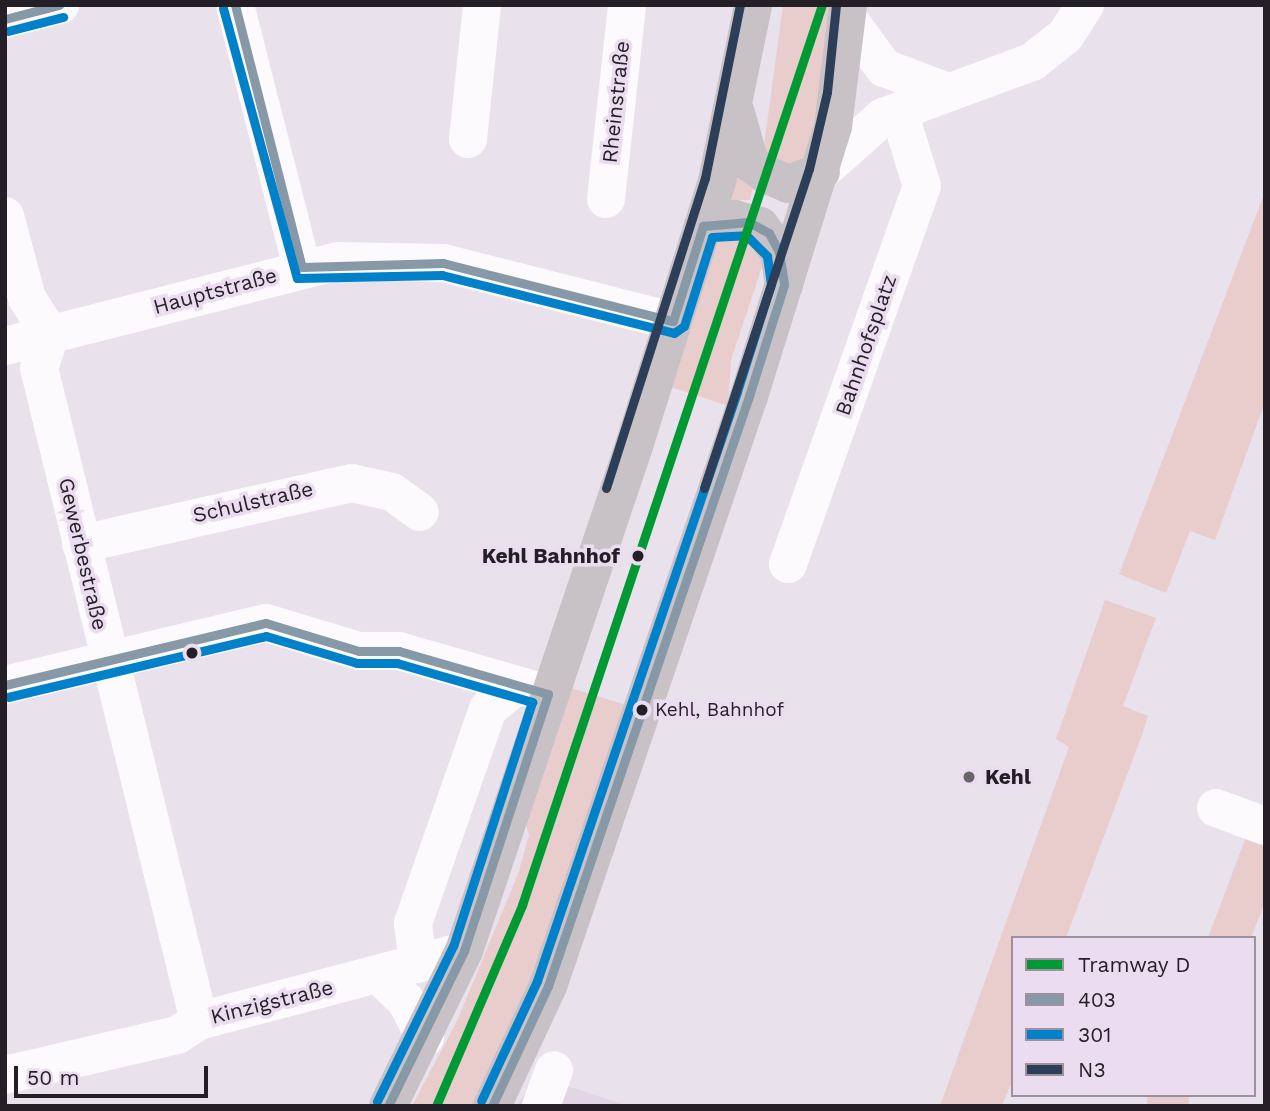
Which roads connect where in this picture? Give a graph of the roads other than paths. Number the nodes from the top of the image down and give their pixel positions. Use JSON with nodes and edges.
{"nodes":[{"id":1,"x":60,"y":5,"type":"edge"},
{"id":2,"x":235,"y":5,"type":"edge"},
{"id":3,"x":482,"y":5,"type":"edge"},
{"id":4,"x":627,"y":5,"type":"edge"},
{"id":5,"x":752,"y":5,"type":"edge"},
{"id":6,"x":1085,"y":5,"type":"edge"},
{"id":7,"x":848,"y":11,"type":"edge"},
{"id":8,"x":5,"y":19,"type":"edge"},
{"id":9,"x":943,"y":90,"type":"junction"},
{"id":10,"x":736,"y":111,"type":"junction"},
{"id":11,"x":903,"y":125,"type":"dead end"},
{"id":12,"x":468,"y":139,"type":"dead end"},
{"id":13,"x":821,"y":172,"type":"junction"},
{"id":14,"x":606,"y":199,"type":"dead end"},
{"id":15,"x":5,"y":216,"type":"edge"},
{"id":16,"x":703,"y":226,"type":"junction"},
{"id":17,"x":302,"y":267,"type":"junction"},
{"id":18,"x":784,"y":285,"type":"junction"},
{"id":19,"x":673,"y":321,"type":"junction"},
{"id":20,"x":50,"y":335,"type":"junction"},
{"id":21,"x":5,"y":346,"type":"edge"},
{"id":22,"x":420,"y":512,"type":"dead end"},
{"id":23,"x":81,"y":544,"type":"junction"},
{"id":24,"x":788,"y":564,"type":"dead end"},
{"id":25,"x":108,"y":661,"type":"junction"},
{"id":26,"x":5,"y":685,"type":"edge"},
{"id":27,"x":533,"y":690,"type":"junction"},
{"id":28,"x":1216,"y":808,"type":"dead end"},
{"id":29,"x":1265,"y":826,"type":"edge"},
{"id":30,"x":464,"y":951,"type":"junction"},
{"id":31,"x":418,"y":964,"type":"junction"},
{"id":32,"x":379,"y":975,"type":"junction"},
{"id":33,"x":199,"y":1021,"type":"junction"},
{"id":34,"x":425,"y":1037,"type":"junction"},
{"id":35,"x":555,"y":1070,"type":"dead end"},
{"id":36,"x":5,"y":1075,"type":"edge"},
{"id":37,"x":388,"y":1106,"type":"edge"},
{"id":38,"x":492,"y":1106,"type":"edge"},
{"id":39,"x":541,"y":1106,"type":"edge"}],
"edges":[{"from":1,"to":8,"type":"street"},
{"from":2,"to":17,"type":"street"},
{"from":3,"to":12,"type":"street"},
{"from":4,"to":14,"type":"street","name":"Rheinstraße"},
{"from":5,"to":10,"type":"main road"},
{"from":6,"to":9,"type":"street"},
{"from":7,"to":9,"type":"street"},
{"from":7,"to":13,"type":"main road"},
{"from":9,"to":13,"type":"street"},
{"from":10,"to":13,"type":"main road"},
{"from":10,"to":16,"type":"main road"},
{"from":11,"to":24,"type":"street","name":"Bahnhofsplatz"},
{"from":13,"to":18,"type":"main road"},
{"from":15,"to":20,"type":"street"},
{"from":16,"to":18,"type":"main road"},
{"from":16,"to":19,"type":"main road"},
{"from":17,"to":19,"type":"street","name":"Hauptstraße"},
{"from":17,"to":20,"type":"street","name":"Hauptstraße"},
{"from":18,"to":38,"type":"main road"},
{"from":19,"to":27,"type":"main road"},
{"from":20,"to":21,"type":"street","name":"Hauptstraße"},
{"from":20,"to":23,"type":"street","name":"Gewerbestraße"},
{"from":22,"to":23,"type":"street","name":"Schulstraße"},
{"from":23,"to":25,"type":"street","name":"Gewerbestraße"},
{"from":25,"to":26,"type":"street"},
{"from":25,"to":27,"type":"street"},
{"from":25,"to":33,"type":"street","name":"Gewerbestraße"},
{"from":27,"to":30,"type":"main road"},
{"from":27,"to":31,"type":"street"},
{"from":28,"to":29,"type":"street"},
{"from":30,"to":31,"type":"street","name":"Kinzigstraße"},
{"from":30,"to":34,"type":"main road"},
{"from":31,"to":32,"type":"street","name":"Kinzigstraße"},
{"from":32,"to":33,"type":"street","name":"Kinzigstraße"},
{"from":32,"to":34,"type":"street"},
{"from":33,"to":36,"type":"street","name":"Kinzigstraße"},
{"from":34,"to":37,"type":"main road"},
{"from":35,"to":39,"type":"street"}]}
